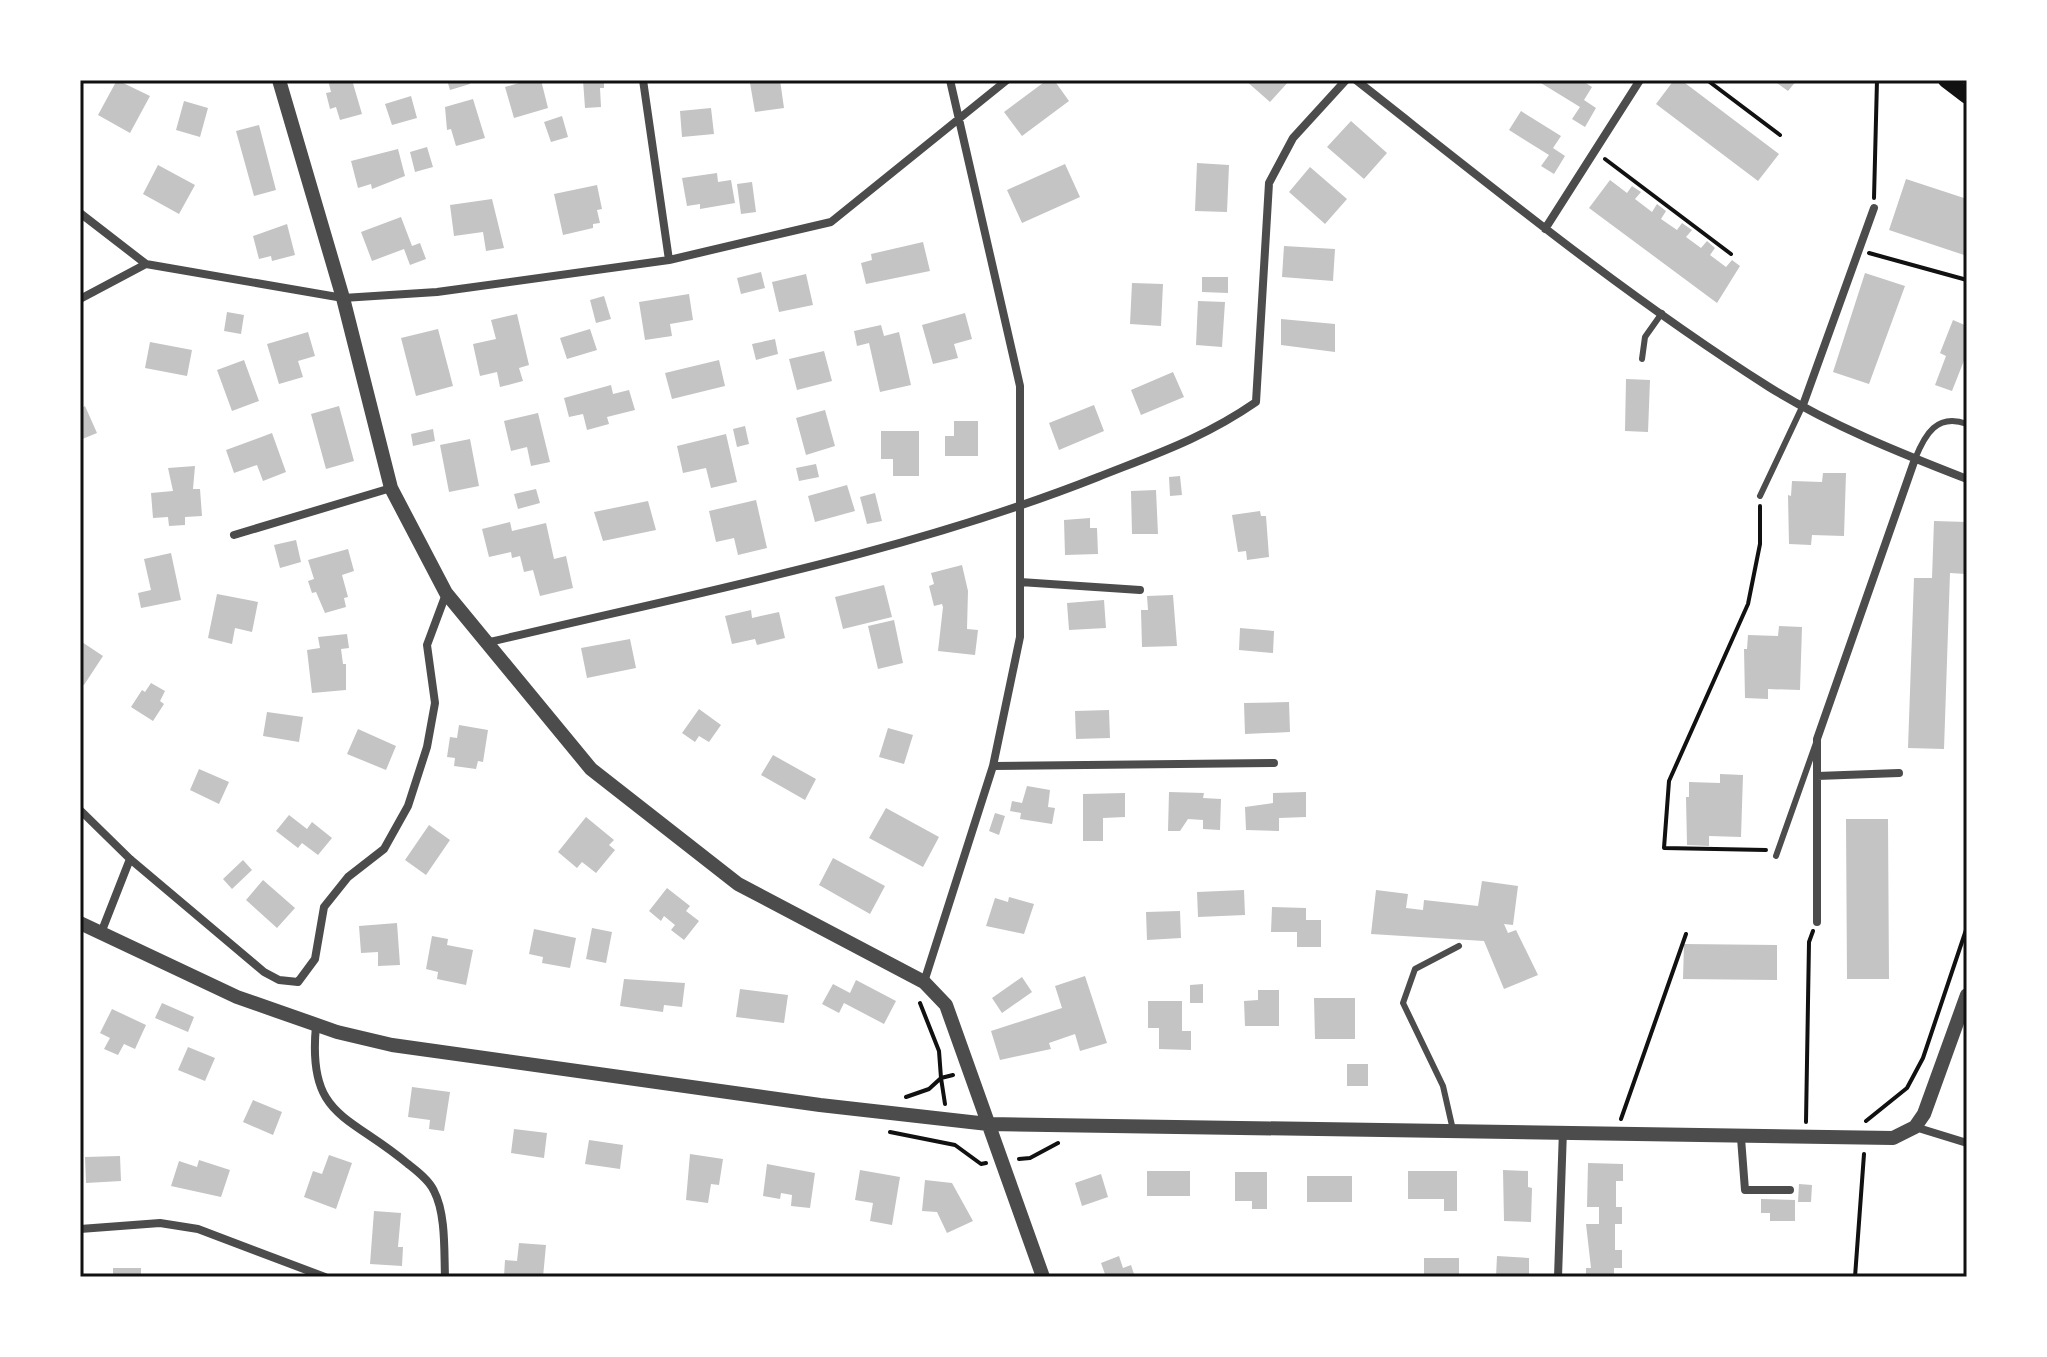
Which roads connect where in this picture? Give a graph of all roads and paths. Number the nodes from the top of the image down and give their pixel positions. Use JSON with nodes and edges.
{"nodes":[{"id":1,"x":279,"y":80,"type":"edge"},
{"id":2,"x":643,"y":80,"type":"edge"},
{"id":3,"x":950,"y":80,"type":"edge"},
{"id":4,"x":1007,"y":80,"type":"edge"},
{"id":5,"x":1346,"y":80,"type":"edge"},
{"id":6,"x":1356,"y":80,"type":"edge"},
{"id":7,"x":1640,"y":80,"type":"edge"},
{"id":8,"x":1707,"y":80,"type":"edge"},
{"id":9,"x":1877,"y":80,"type":"edge"},
{"id":10,"x":1946,"y":80,"type":"edge"},
{"id":11,"x":1967,"y":96,"type":"edge"},
{"id":12,"x":960,"y":116,"type":"junction"},
{"id":13,"x":1780,"y":135,"type":"dead end"},
{"id":14,"x":1595,"y":151,"type":"junction"},
{"id":15,"x":1874,"y":208,"type":"joint"},
{"id":16,"x":80,"y":213,"type":"edge"},
{"id":17,"x":1545,"y":229,"type":"junction"},
{"id":18,"x":1858,"y":251,"type":"junction"},
{"id":19,"x":1731,"y":254,"type":"dead end"},
{"id":20,"x":669,"y":260,"type":"junction"},
{"id":21,"x":146,"y":264,"type":"junction"},
{"id":22,"x":1967,"y":280,"type":"edge"},
{"id":23,"x":343,"y":298,"type":"junction"},
{"id":24,"x":80,"y":299,"type":"edge"},
{"id":25,"x":1662,"y":313,"type":"junction"},
{"id":26,"x":1642,"y":359,"type":"dead end"},
{"id":27,"x":1803,"y":405,"type":"junction"},
{"id":28,"x":1967,"y":424,"type":"edge"},
{"id":29,"x":1915,"y":459,"type":"junction"},
{"id":30,"x":1967,"y":479,"type":"edge"},
{"id":31,"x":391,"y":488,"type":"junction"},
{"id":32,"x":1760,"y":496,"type":"joint"},
{"id":33,"x":1021,"y":507,"type":"junction"},
{"id":34,"x":234,"y":535,"type":"dead end"},
{"id":35,"x":1020,"y":582,"type":"junction"},
{"id":36,"x":1140,"y":590,"type":"dead end"},
{"id":37,"x":446,"y":593,"type":"junction"},
{"id":38,"x":490,"y":642,"type":"junction"},
{"id":39,"x":1817,"y":739,"type":"junction"},
{"id":40,"x":1274,"y":763,"type":"dead end"},
{"id":41,"x":993,"y":766,"type":"junction"},
{"id":42,"x":1899,"y":773,"type":"dead end"},
{"id":43,"x":1817,"y":776,"type":"junction"},
{"id":44,"x":80,"y":810,"type":"edge"},
{"id":45,"x":1777,"y":853,"type":"joint"},
{"id":46,"x":130,"y":859,"type":"junction"},
{"id":47,"x":1817,"y":922,"type":"joint"},
{"id":48,"x":80,"y":923,"type":"edge"},
{"id":49,"x":1967,"y":927,"type":"edge"},
{"id":50,"x":101,"y":933,"type":"junction"},
{"id":51,"x":1686,"y":934,"type":"dead end"},
{"id":52,"x":1459,"y":946,"type":"dead end"},
{"id":53,"x":920,"y":988,"type":"junction"},
{"id":54,"x":1967,"y":995,"type":"edge"},
{"id":55,"x":316,"y":1026,"type":"junction"},
{"id":56,"x":972,"y":1070,"type":"junction"},
{"id":57,"x":941,"y":1078,"type":"junction"},
{"id":58,"x":902,"y":1097,"type":"dead end"},
{"id":59,"x":945,"y":1119,"type":"junction"},
{"id":60,"x":1605,"y":1119,"type":"dead end"},
{"id":61,"x":988,"y":1124,"type":"junction"},
{"id":62,"x":1915,"y":1127,"type":"junction"},
{"id":63,"x":1453,"y":1130,"type":"junction"},
{"id":64,"x":1563,"y":1130,"type":"junction"},
{"id":65,"x":1806,"y":1137,"type":"junction"},
{"id":66,"x":1741,"y":1138,"type":"junction"},
{"id":67,"x":1865,"y":1138,"type":"junction"},
{"id":68,"x":944,"y":1142,"type":"dead end"},
{"id":69,"x":1967,"y":1143,"type":"edge"},
{"id":70,"x":1790,"y":1190,"type":"dead end"},
{"id":71,"x":80,"y":1229,"type":"edge"},
{"id":72,"x":325,"y":1277,"type":"edge"},
{"id":73,"x":445,"y":1277,"type":"edge"},
{"id":74,"x":1043,"y":1277,"type":"edge"},
{"id":75,"x":1558,"y":1277,"type":"edge"},
{"id":76,"x":1855,"y":1277,"type":"edge"}],
"edges":[{"from":1,"to":23,"type":"street"},
{"from":2,"to":20,"type":"street"},
{"from":3,"to":12,"type":"street"},
{"from":4,"to":12,"type":"street"},
{"from":5,"to":33,"type":"street"},
{"from":6,"to":17,"type":"street"},
{"from":7,"to":14,"type":"street"},
{"from":8,"to":13,"type":"path"},
{"from":9,"to":15,"type":"path"},
{"from":10,"to":11,"type":"main road"},
{"from":12,"to":20,"type":"street"},
{"from":12,"to":33,"type":"street"},
{"from":14,"to":17,"type":"street"},
{"from":14,"to":19,"type":"path"},
{"from":15,"to":18,"type":"street"},
{"from":16,"to":21,"type":"street"},
{"from":17,"to":25,"type":"street"},
{"from":18,"to":22,"type":"path"},
{"from":18,"to":27,"type":"street"},
{"from":20,"to":23,"type":"street"},
{"from":21,"to":23,"type":"street"},
{"from":21,"to":24,"type":"street"},
{"from":23,"to":31,"type":"street"},
{"from":25,"to":26,"type":"lane"},
{"from":25,"to":27,"type":"street"},
{"from":27,"to":29,"type":"street"},
{"from":27,"to":32,"type":"lane"},
{"from":28,"to":29,"type":"lane"},
{"from":29,"to":30,"type":"street"},
{"from":29,"to":39,"type":"street"},
{"from":31,"to":34,"type":"street"},
{"from":31,"to":37,"type":"street"},
{"from":32,"to":45,"type":"path"},
{"from":33,"to":35,"type":"street"},
{"from":33,"to":38,"type":"street"},
{"from":35,"to":36,"type":"street"},
{"from":35,"to":41,"type":"street"},
{"from":37,"to":38,"type":"street"},
{"from":37,"to":46,"type":"street"},
{"from":38,"to":53,"type":"street"},
{"from":39,"to":43,"type":"street"},
{"from":39,"to":45,"type":"lane"},
{"from":40,"to":41,"type":"street"},
{"from":41,"to":53,"type":"street"},
{"from":42,"to":43,"type":"street"},
{"from":43,"to":47,"type":"street"},
{"from":44,"to":46,"type":"street"},
{"from":46,"to":50,"type":"street"},
{"from":47,"to":65,"type":"path"},
{"from":48,"to":50,"type":"street"},
{"from":49,"to":67,"type":"path"},
{"from":50,"to":55,"type":"street"},
{"from":51,"to":60,"type":"path"},
{"from":52,"to":63,"type":"lane"},
{"from":53,"to":56,"type":"street"},
{"from":53,"to":57,"type":"path"},
{"from":54,"to":62,"type":"street"},
{"from":55,"to":59,"type":"street"},
{"from":55,"to":73,"type":"street"},
{"from":56,"to":57,"type":"path"},
{"from":56,"to":61,"type":"street"},
{"from":57,"to":58,"type":"path"},
{"from":57,"to":59,"type":"path"},
{"from":59,"to":61,"type":"street"},
{"from":59,"to":68,"type":"path"},
{"from":61,"to":63,"type":"street"},
{"from":61,"to":74,"type":"street"},
{"from":62,"to":67,"type":"street"},
{"from":62,"to":69,"type":"street"},
{"from":63,"to":64,"type":"street"},
{"from":64,"to":66,"type":"street"},
{"from":64,"to":75,"type":"street"},
{"from":65,"to":66,"type":"street"},
{"from":65,"to":67,"type":"street"},
{"from":66,"to":70,"type":"street"},
{"from":67,"to":76,"type":"path"},
{"from":71,"to":72,"type":"street"}]}
